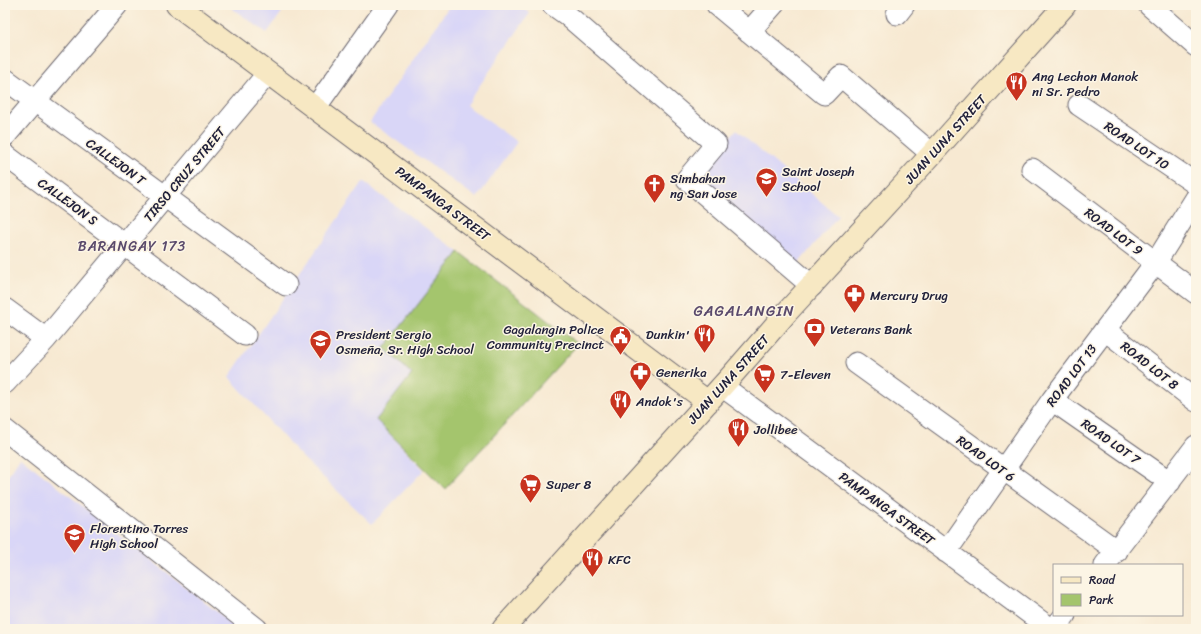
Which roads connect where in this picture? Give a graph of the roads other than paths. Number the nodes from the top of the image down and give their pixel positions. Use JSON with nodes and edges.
{"nodes":[{"id":1,"x":117,"y":5,"type":"edge"},
{"id":2,"x":177,"y":5,"type":"edge"},
{"id":3,"x":388,"y":5,"type":"edge"},
{"id":4,"x":553,"y":5,"type":"edge"},
{"id":5,"x":717,"y":5,"type":"edge"},
{"id":6,"x":773,"y":5,"type":"edge"},
{"id":7,"x":1065,"y":5,"type":"edge"},
{"id":8,"x":1149,"y":5,"type":"edge"},
{"id":9,"x":749,"y":32,"type":"junction"},
{"id":10,"x":1196,"y":46,"type":"edge"},
{"id":11,"x":268,"y":73,"type":"junction"},
{"id":12,"x":5,"y":79,"type":"edge"},
{"id":13,"x":34,"y":101,"type":"junction"},
{"id":14,"x":1079,"y":105,"type":"dead end"},
{"id":15,"x":315,"y":108,"type":"junction"},
{"id":16,"x":5,"y":136,"type":"edge"},
{"id":17,"x":932,"y":154,"type":"junction"},
{"id":18,"x":5,"y":155,"type":"edge"},
{"id":19,"x":1032,"y":169,"type":"dead end"},
{"id":20,"x":1196,"y":184,"type":"edge"},
{"id":21,"x":165,"y":196,"type":"junction"},
{"id":22,"x":1196,"y":198,"type":"edge"},
{"id":23,"x":125,"y":244,"type":"junction"},
{"id":24,"x":1156,"y":262,"type":"junction"},
{"id":25,"x":286,"y":285,"type":"dead end"},
{"id":26,"x":812,"y":286,"type":"junction"},
{"id":27,"x":1196,"y":293,"type":"edge"},
{"id":28,"x":5,"y":309,"type":"edge"},
{"id":29,"x":1105,"y":330,"type":"junction"},
{"id":30,"x":245,"y":335,"type":"dead end"},
{"id":31,"x":46,"y":339,"type":"junction"},
{"id":32,"x":856,"y":363,"type":"dead end"},
{"id":33,"x":5,"y":383,"type":"edge"},
{"id":34,"x":715,"y":394,"type":"junction"},
{"id":35,"x":1052,"y":400,"type":"junction"},
{"id":36,"x":1196,"y":401,"type":"edge"},
{"id":37,"x":5,"y":430,"type":"edge"},
{"id":38,"x":1196,"y":446,"type":"edge"},
{"id":39,"x":1003,"y":470,"type":"junction"},
{"id":40,"x":1170,"y":482,"type":"junction"},
{"id":41,"x":946,"y":552,"type":"junction"},
{"id":42,"x":1111,"y":558,"type":"edge"},
{"id":43,"x":1064,"y":616,"type":"edge"},
{"id":44,"x":257,"y":629,"type":"edge"},
{"id":45,"x":503,"y":629,"type":"edge"},
{"id":46,"x":1052,"y":629,"type":"edge"}],
"edges":[{"from":1,"to":13,"type":"street"},
{"from":2,"to":11,"type":"main road","name":"PAMPANGA STREET"},
{"from":3,"to":15,"type":"street"},
{"from":4,"to":26,"type":"street"},
{"from":5,"to":9,"type":"street"},
{"from":6,"to":9,"type":"street"},
{"from":7,"to":17,"type":"main road","name":"JUAN LUNA STREET"},
{"from":8,"to":10,"type":"street"},
{"from":9,"to":17,"type":"street"},
{"from":11,"to":15,"type":"main road","name":"PAMPANGA STREET"},
{"from":11,"to":21,"type":"street","name":"TIRSO CRUZ STREET"},
{"from":12,"to":13,"type":"street","name":"CALLEJON T"},
{"from":13,"to":16,"type":"street"},
{"from":13,"to":21,"type":"street","name":"CALLEJON T"},
{"from":14,"to":20,"type":"street","name":"ROAD LOT 10"},
{"from":15,"to":34,"type":"main road","name":"PAMPANGA STREET"},
{"from":17,"to":26,"type":"main road","name":"JUAN LUNA STREET"},
{"from":18,"to":23,"type":"street","name":"CALLEJON S"},
{"from":19,"to":24,"type":"street","name":"ROAD LOT 9"},
{"from":21,"to":23,"type":"street","name":"TIRSO CRUZ STREET"},
{"from":21,"to":25,"type":"street","name":"CALLEJON T"},
{"from":22,"to":24,"type":"street","name":"ROAD LOT 13"},
{"from":23,"to":30,"type":"street","name":"CALLEJON S"},
{"from":23,"to":31,"type":"street","name":"TIRSO CRUZ STREET"},
{"from":24,"to":27,"type":"street","name":"ROAD LOT 9"},
{"from":24,"to":29,"type":"street","name":"ROAD LOT 13"},
{"from":26,"to":34,"type":"main road","name":"JUAN LUNA STREET"},
{"from":28,"to":31,"type":"street"},
{"from":29,"to":35,"type":"street","name":"ROAD LOT 13"},
{"from":29,"to":36,"type":"street","name":"ROAD LOT 8"},
{"from":31,"to":33,"type":"street","name":"TIRSO CRUZ STREET"},
{"from":32,"to":39,"type":"street","name":"ROAD LOT 6"},
{"from":34,"to":41,"type":"street","name":"PAMPANGA STREET"},
{"from":34,"to":45,"type":"main road","name":"JUAN LUNA STREET"},
{"from":35,"to":39,"type":"street","name":"ROAD LOT 13"},
{"from":35,"to":40,"type":"street","name":"ROAD LOT 7"},
{"from":37,"to":44,"type":"street"},
{"from":38,"to":40,"type":"street"},
{"from":39,"to":41,"type":"street","name":"ROAD LOT 13"},
{"from":39,"to":42,"type":"street","name":"ROAD LOT 6"},
{"from":40,"to":42,"type":"street"},
{"from":41,"to":46,"type":"street","name":"PAMPANGA STREET"},
{"from":43,"to":46,"type":"street"}]}
